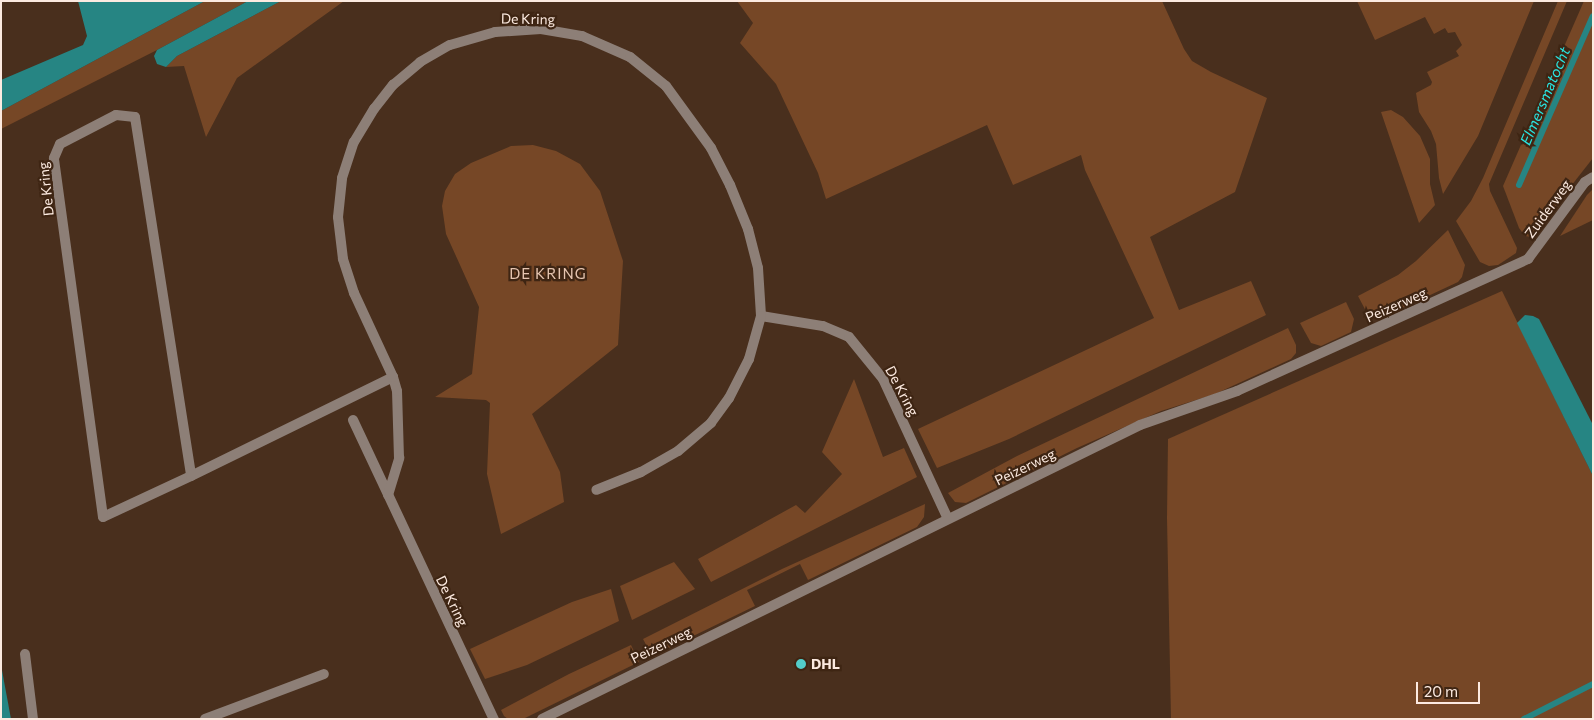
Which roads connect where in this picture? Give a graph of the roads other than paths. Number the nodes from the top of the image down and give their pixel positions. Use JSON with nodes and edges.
{"nodes":[{"id":1,"x":1593,"y":177,"type":"edge"},
{"id":2,"x":1528,"y":259,"type":"joint"},
{"id":3,"x":761,"y":316,"type":"junction"},
{"id":4,"x":393,"y":377,"type":"junction"},
{"id":5,"x":353,"y":420,"type":"dead end"},
{"id":6,"x":191,"y":476,"type":"junction"},
{"id":7,"x":596,"y":490,"type":"dead end"},
{"id":8,"x":388,"y":495,"type":"junction"},
{"id":9,"x":948,"y":519,"type":"junction"},
{"id":10,"x":25,"y":654,"type":"dead end"},
{"id":11,"x":324,"y":674,"type":"dead end"},
{"id":12,"x":224,"y":715,"type":"edge"},
{"id":13,"x":33,"y":719,"type":"edge"},
{"id":14,"x":205,"y":719,"type":"edge"},
{"id":15,"x":494,"y":719,"type":"edge"},
{"id":16,"x":542,"y":719,"type":"edge"}],
"edges":[{"from":1,"to":2,"type":"street","name":"Zuiderweg"},
{"from":2,"to":9,"type":"street","name":"Peizerweg"},
{"from":3,"to":4,"type":"street","name":"De Kring"},
{"from":3,"to":7,"type":"street","name":"De Kring"},
{"from":3,"to":9,"type":"street","name":"De Kring"},
{"from":4,"to":6,"type":"street","name":"De Kring"},
{"from":4,"to":8,"type":"street","name":"De Kring"},
{"from":5,"to":8,"type":"street","name":"De Kring"},
{"from":6,"to":6,"type":"street","name":"De Kring"},
{"from":8,"to":15,"type":"street","name":"De Kring"},
{"from":9,"to":16,"type":"street","name":"Peizerweg"},
{"from":10,"to":13,"type":"street"},
{"from":11,"to":12,"type":"street"},
{"from":12,"to":14,"type":"street"}]}
